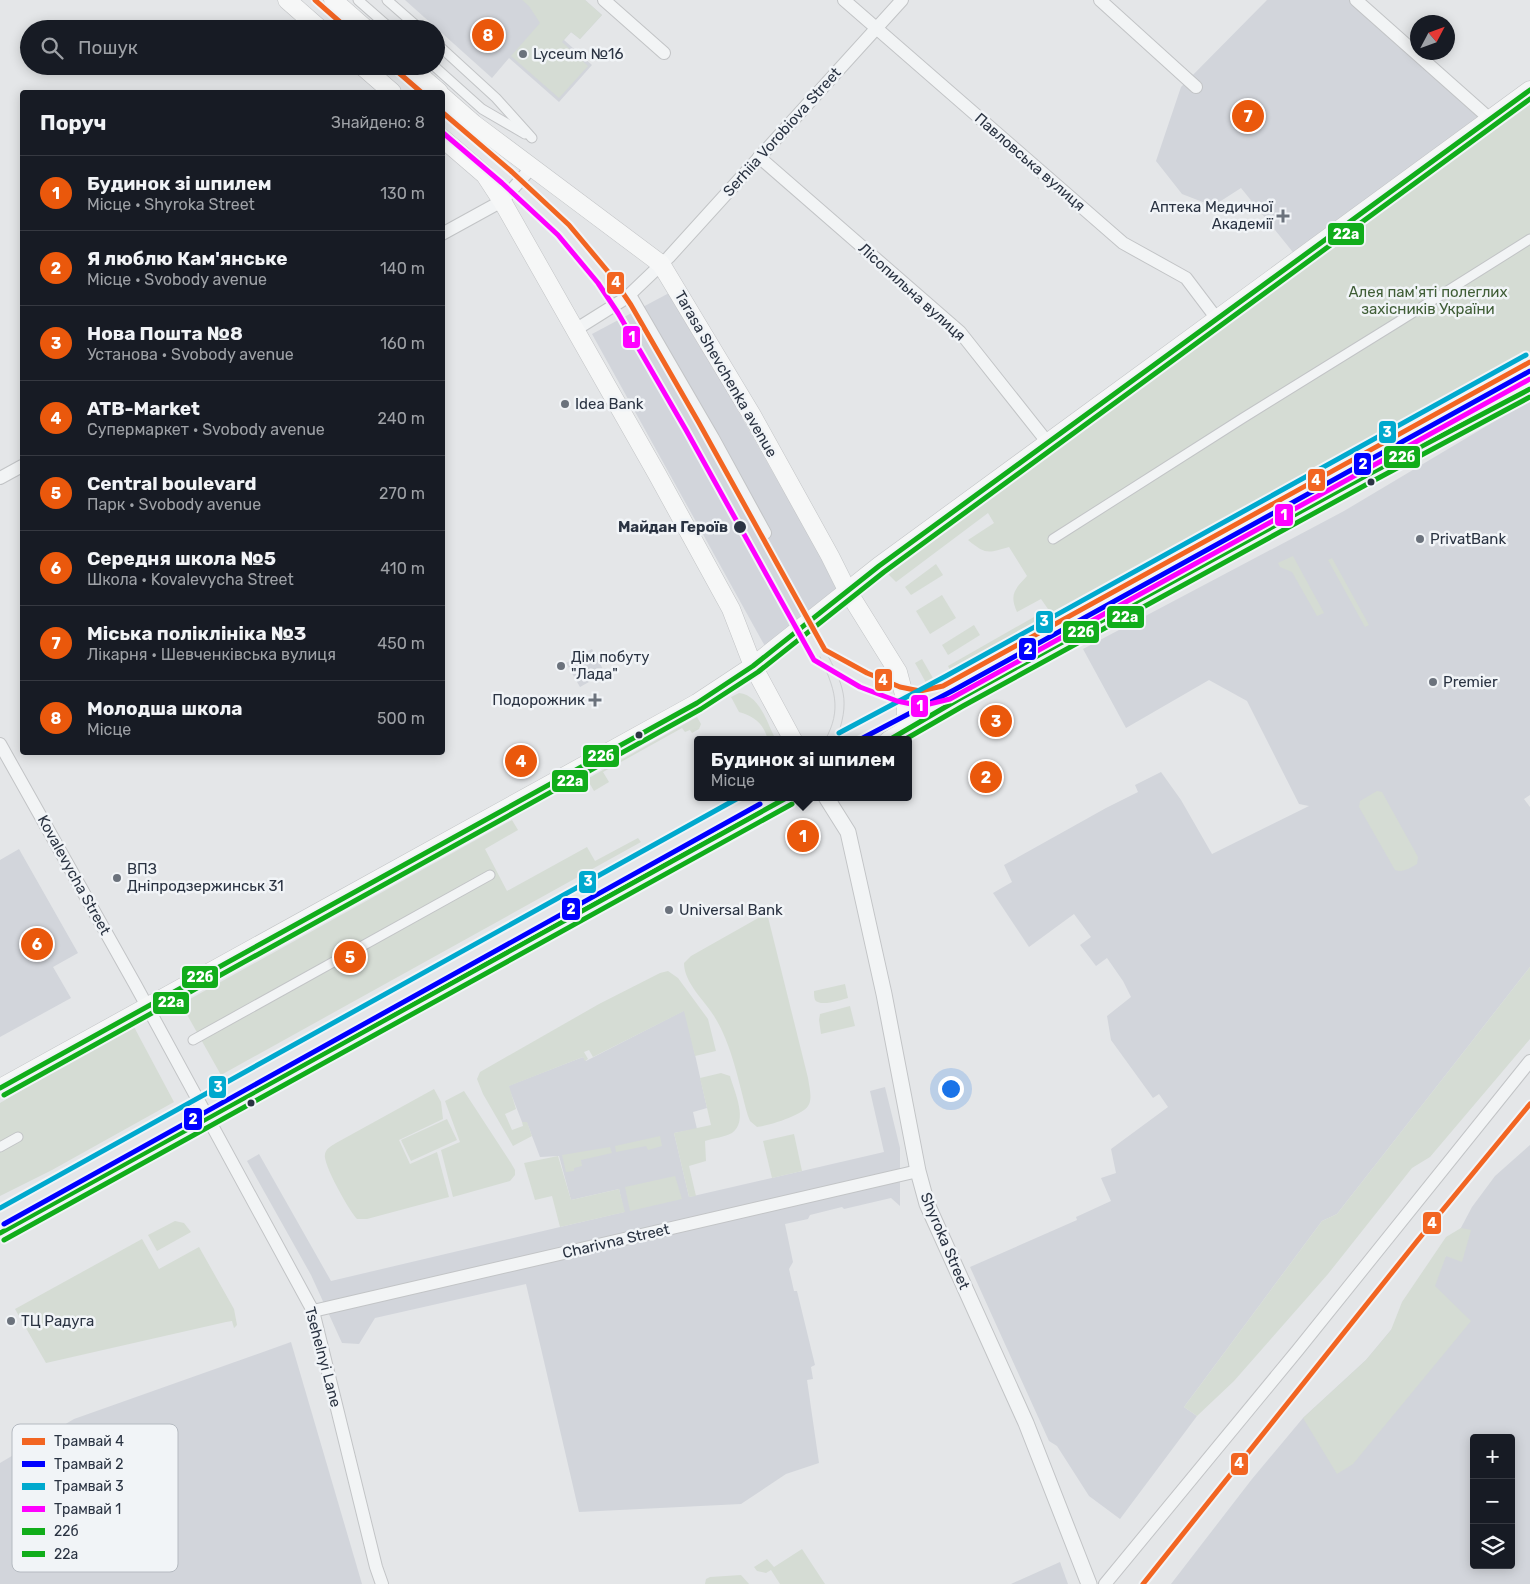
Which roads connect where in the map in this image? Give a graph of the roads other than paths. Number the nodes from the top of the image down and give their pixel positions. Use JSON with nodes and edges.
{"nodes":[{"id":1,"x":287,"y":0,"type":"edge"},
{"id":2,"x":333,"y":0,"type":"edge"},
{"id":3,"x":358,"y":0,"type":"edge"},
{"id":4,"x":387,"y":0,"type":"edge"},
{"id":5,"x":604,"y":0,"type":"edge"},
{"id":6,"x":844,"y":0,"type":"edge"},
{"id":7,"x":902,"y":0,"type":"edge"},
{"id":8,"x":1100,"y":0,"type":"edge"},
{"id":9,"x":1356,"y":0,"type":"edge"},
{"id":10,"x":310,"y":20,"type":"edge"},
{"id":11,"x":356,"y":20,"type":"edge"},
{"id":12,"x":381,"y":20,"type":"edge"},
{"id":13,"x":410,"y":20,"type":"edge"},
{"id":14,"x":876,"y":30,"type":"junction"},
{"id":15,"x":445,"y":51,"type":"edge"},
{"id":16,"x":664,"y":53,"type":"dead end"},
{"id":17,"x":372,"y":75,"type":"edge"},
{"id":18,"x":419,"y":75,"type":"edge"},
{"id":19,"x":444,"y":75,"type":"edge"},
{"id":20,"x":1196,"y":87,"type":"dead end"},
{"id":21,"x":390,"y":90,"type":"edge"},
{"id":22,"x":437,"y":90,"type":"edge"},
{"id":23,"x":1530,"y":90,"type":"edge"},
{"id":24,"x":445,"y":99,"type":"edge"},
{"id":25,"x":1490,"y":118,"type":"junction"},
{"id":26,"x":445,"y":141,"type":"edge"},
{"id":27,"x":759,"y":157,"type":"junction"},
{"id":28,"x":532,"y":167,"type":"junction"},
{"id":29,"x":502,"y":201,"type":"junction"},
{"id":30,"x":445,"y":232,"type":"edge"},
{"id":31,"x":1530,"y":239,"type":"edge"},
{"id":32,"x":661,"y":264,"type":"junction"},
{"id":33,"x":630,"y":295,"type":"junction"},
{"id":34,"x":1217,"y":319,"type":"junction"},
{"id":35,"x":575,"y":330,"type":"junction"},
{"id":36,"x":1530,"y":389,"type":"edge"},
{"id":37,"x":1048,"y":443,"type":"junction"},
{"id":38,"x":20,"y":467,"type":"edge"},
{"id":39,"x":0,"y":478,"type":"edge"},
{"id":40,"x":765,"y":534,"type":"dead end"},
{"id":41,"x":1053,"y":539,"type":"dead end"},
{"id":42,"x":847,"y":590,"type":"junction"},
{"id":43,"x":753,"y":666,"type":"junction"},
{"id":44,"x":906,"y":729,"type":"junction"},
{"id":45,"x":791,"y":736,"type":"edge"},
{"id":46,"x":895,"y":736,"type":"edge"},
{"id":47,"x":0,"y":744,"type":"edge"},
{"id":48,"x":781,"y":801,"type":"edge"},
{"id":49,"x":829,"y":801,"type":"edge"},
{"id":50,"x":490,"y":875,"type":"dead end"},
{"id":51,"x":147,"y":1007,"type":"junction"},
{"id":52,"x":193,"y":1040,"type":"dead end"},
{"id":53,"x":1530,"y":1062,"type":"edge"},
{"id":54,"x":0,"y":1088,"type":"edge"},
{"id":55,"x":208,"y":1120,"type":"junction"},
{"id":56,"x":18,"y":1137,"type":"dead end"},
{"id":57,"x":0,"y":1147,"type":"edge"},
{"id":58,"x":918,"y":1171,"type":"junction"},
{"id":59,"x":0,"y":1234,"type":"edge"},
{"id":60,"x":313,"y":1311,"type":"junction"},
{"id":61,"x":382,"y":1584,"type":"edge"},
{"id":62,"x":1089,"y":1584,"type":"edge"},
{"id":63,"x":1105,"y":1584,"type":"edge"}],
"edges":[{"from":1,"to":10,"type":"main road"},
{"from":2,"to":11,"type":"main road"},
{"from":3,"to":12,"type":"street"},
{"from":4,"to":13,"type":"street"},
{"from":5,"to":16,"type":"street"},
{"from":6,"to":14,"type":"street","name":"Павловська вулиця"},
{"from":7,"to":14,"type":"street","name":"Serhiia Vorobiova Street"},
{"from":8,"to":20,"type":"street"},
{"from":9,"to":25,"type":"street"},
{"from":14,"to":27,"type":"street","name":"Serhiia Vorobiova Street"},
{"from":14,"to":34,"type":"street","name":"Павловська вулиця"},
{"from":15,"to":19,"type":"street"},
{"from":17,"to":21,"type":"main road"},
{"from":18,"to":22,"type":"main road"},
{"from":23,"to":25,"type":"main road"},
{"from":24,"to":28,"type":"main road","name":"Tarasa Shevchenka avenue"},
{"from":25,"to":34,"type":"main road"},
{"from":26,"to":29,"type":"main road"},
{"from":27,"to":32,"type":"street","name":"Serhiia Vorobiova Street"},
{"from":27,"to":37,"type":"street","name":"Лісопильна вулиця"},
{"from":28,"to":29,"type":"street"},
{"from":28,"to":32,"type":"main road","name":"Tarasa Shevchenka avenue"},
{"from":29,"to":30,"type":"street"},
{"from":29,"to":35,"type":"main road"},
{"from":31,"to":41,"type":"street"},
{"from":32,"to":33,"type":"street","name":"Serhiia Vorobiova Street"},
{"from":32,"to":42,"type":"main road","name":"Tarasa Shevchenka avenue"},
{"from":33,"to":35,"type":"street","name":"Serhiia Vorobiova Street"},
{"from":33,"to":40,"type":"street"},
{"from":34,"to":37,"type":"main road"},
{"from":35,"to":43,"type":"main road"},
{"from":36,"to":44,"type":"main road"},
{"from":37,"to":42,"type":"main road"},
{"from":38,"to":39,"type":"street"},
{"from":42,"to":43,"type":"main road"},
{"from":42,"to":44,"type":"main road","name":"Tarasa Shevchenka avenue"},
{"from":43,"to":45,"type":"main road"},
{"from":43,"to":51,"type":"main road"},
{"from":44,"to":46,"type":"main road"},
{"from":47,"to":51,"type":"street","name":"Kovalevycha Street"},
{"from":48,"to":55,"type":"main road"},
{"from":49,"to":58,"type":"street","name":"Shyroka Street"},
{"from":50,"to":52,"type":"street"},
{"from":51,"to":54,"type":"main road"},
{"from":51,"to":55,"type":"street","name":"Kovalevycha Street"},
{"from":53,"to":63,"type":"street"},
{"from":55,"to":59,"type":"main road"},
{"from":55,"to":60,"type":"street","name":"Tsehelnyi Lane"},
{"from":56,"to":57,"type":"street"},
{"from":58,"to":60,"type":"street","name":"Charivna Street"},
{"from":58,"to":62,"type":"street","name":"Shyroka Street"},
{"from":60,"to":61,"type":"street","name":"Tsehelnyi Lane"}]}
